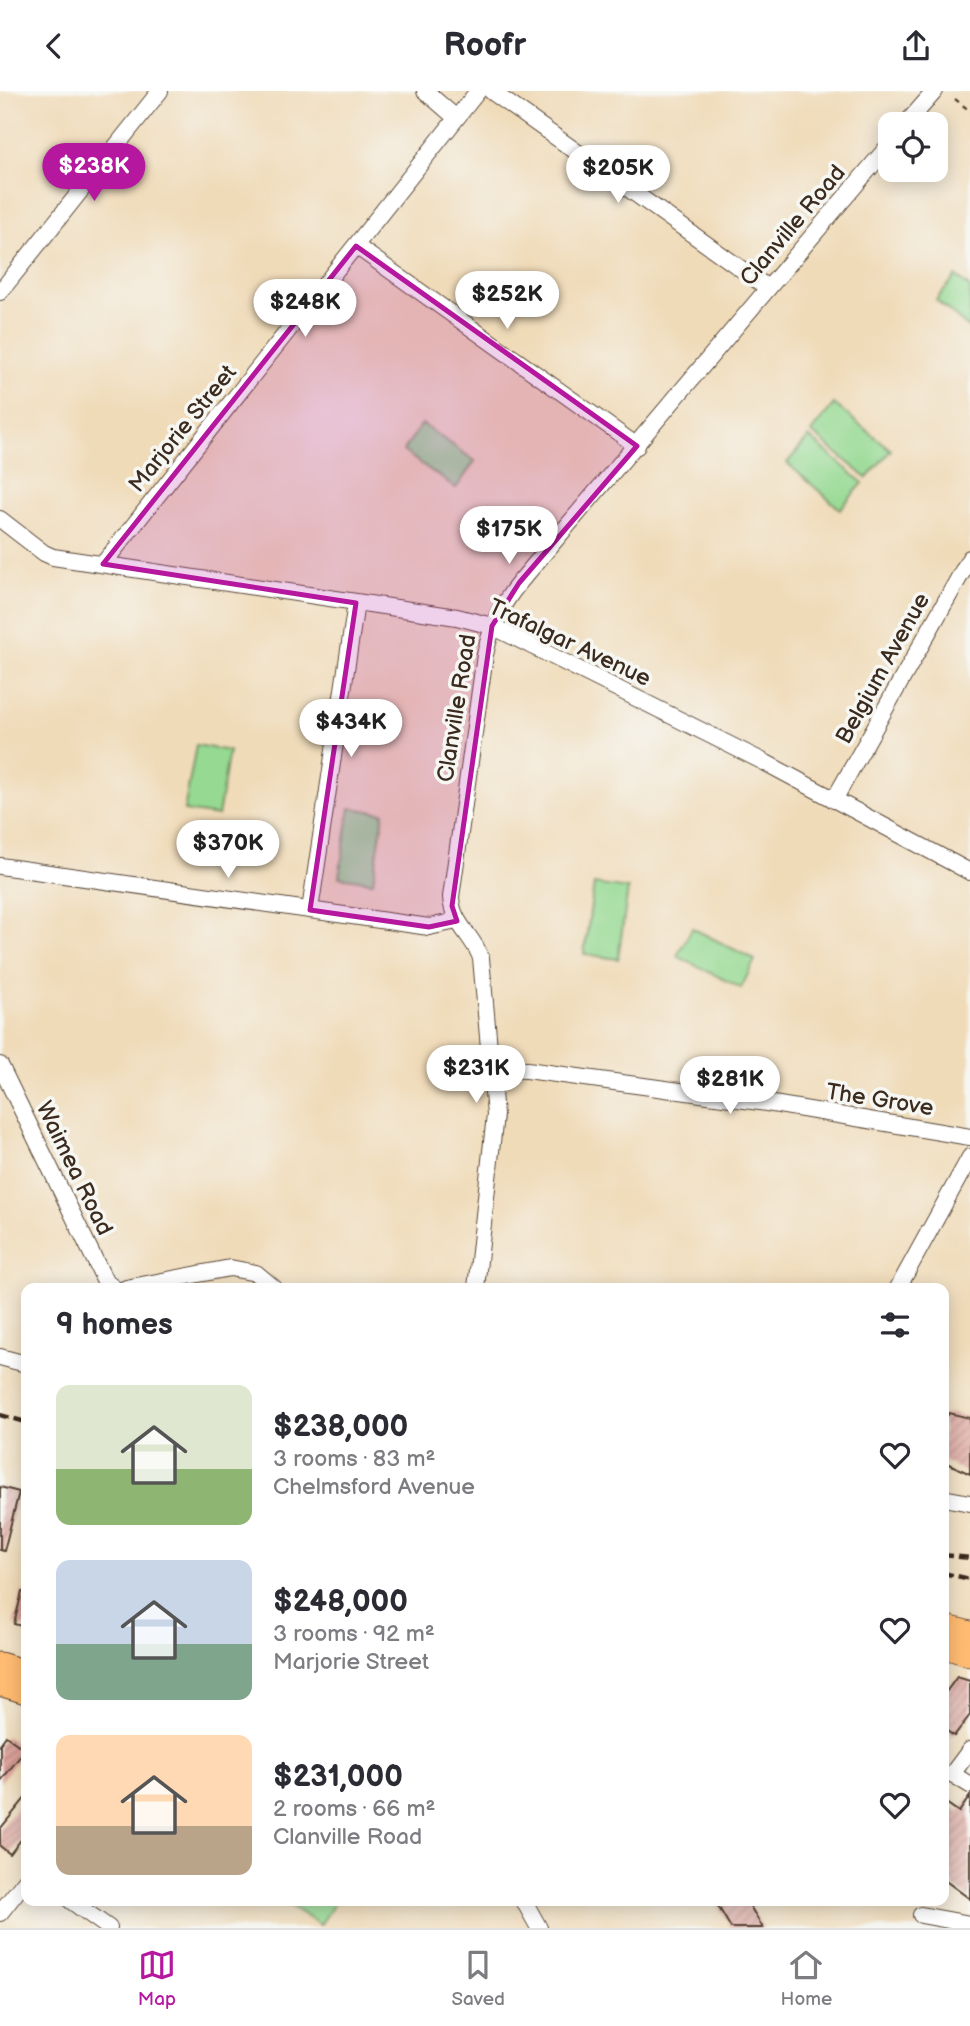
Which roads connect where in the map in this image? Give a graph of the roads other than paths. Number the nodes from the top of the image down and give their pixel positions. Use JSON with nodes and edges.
{"nodes":[{"id":1,"x":160,"y":91,"type":"edge"},
{"id":2,"x":425,"y":91,"type":"edge"},
{"id":3,"x":478,"y":91,"type":"edge"},
{"id":4,"x":491,"y":91,"type":"edge"},
{"id":5,"x":935,"y":91,"type":"edge"},
{"id":6,"x":917,"y":112,"type":"edge"},
{"id":7,"x":455,"y":117,"type":"junction"},
{"id":8,"x":878,"y":158,"type":"edge"},
{"id":9,"x":356,"y":246,"type":"junction"},
{"id":10,"x":768,"y":288,"type":"junction"},
{"id":11,"x":0,"y":292,"type":"edge"},
{"id":12,"x":636,"y":446,"type":"junction"},
{"id":13,"x":0,"y":519,"type":"edge"},
{"id":14,"x":970,"y":558,"type":"edge"},
{"id":15,"x":103,"y":564,"type":"junction"},
{"id":16,"x":355,"y":603,"type":"junction"},
{"id":17,"x":492,"y":626,"type":"junction"},
{"id":18,"x":834,"y":800,"type":"junction"},
{"id":19,"x":0,"y":866,"type":"edge"},
{"id":20,"x":970,"y":872,"type":"edge"},
{"id":21,"x":310,"y":910,"type":"junction"},
{"id":22,"x":457,"y":921,"type":"junction"},
{"id":23,"x":0,"y":1065,"type":"edge"},
{"id":24,"x":492,"y":1069,"type":"junction"},
{"id":25,"x":970,"y":1137,"type":"edge"},
{"id":26,"x":970,"y":1157,"type":"edge"},
{"id":27,"x":108,"y":1283,"type":"edge"},
{"id":28,"x":152,"y":1283,"type":"edge"},
{"id":29,"x":268,"y":1283,"type":"edge"},
{"id":30,"x":478,"y":1283,"type":"edge"},
{"id":31,"x":901,"y":1283,"type":"edge"},
{"id":32,"x":0,"y":1357,"type":"edge"},
{"id":33,"x":21,"y":1363,"type":"edge"},
{"id":34,"x":949,"y":1499,"type":"edge"},
{"id":35,"x":970,"y":1503,"type":"edge"},
{"id":36,"x":949,"y":1628,"type":"edge"},
{"id":37,"x":970,"y":1633,"type":"edge"},
{"id":38,"x":949,"y":1648,"type":"edge"},
{"id":39,"x":970,"y":1655,"type":"edge"},
{"id":40,"x":0,"y":1664,"type":"edge"},
{"id":41,"x":21,"y":1670,"type":"edge"},
{"id":42,"x":0,"y":1684,"type":"edge"},
{"id":43,"x":21,"y":1690,"type":"edge"},
{"id":44,"x":970,"y":1751,"type":"edge"},
{"id":45,"x":970,"y":1785,"type":"edge"},
{"id":46,"x":21,"y":1886,"type":"edge"},
{"id":47,"x":78,"y":1906,"type":"edge"},
{"id":48,"x":527,"y":1906,"type":"edge"},
{"id":49,"x":0,"y":1913,"type":"edge"},
{"id":50,"x":921,"y":1915,"type":"dead end"},
{"id":51,"x":970,"y":1924,"type":"edge"},
{"id":52,"x":109,"y":1928,"type":"edge"},
{"id":53,"x":540,"y":1928,"type":"edge"}],
"edges":[{"from":1,"to":11,"type":"street"},
{"from":2,"to":7,"type":"street"},
{"from":3,"to":7,"type":"street","name":"Marjorie Street"},
{"from":4,"to":10,"type":"street"},
{"from":5,"to":6,"type":"street"},
{"from":7,"to":9,"type":"street","name":"Marjorie Street"},
{"from":8,"to":10,"type":"street","name":"Clanville Road"},
{"from":9,"to":12,"type":"street"},
{"from":9,"to":15,"type":"street","name":"Marjorie Street"},
{"from":10,"to":12,"type":"street","name":"Clanville Road"},
{"from":12,"to":17,"type":"street","name":"Clanville Road"},
{"from":13,"to":15,"type":"street","name":"Trafalgar Avenue"},
{"from":14,"to":18,"type":"street","name":"Belgium Avenue"},
{"from":15,"to":16,"type":"street","name":"Trafalgar Avenue"},
{"from":16,"to":17,"type":"street","name":"Trafalgar Avenue"},
{"from":16,"to":21,"type":"street"},
{"from":17,"to":18,"type":"street","name":"Trafalgar Avenue"},
{"from":17,"to":22,"type":"street","name":"Clanville Road"},
{"from":18,"to":20,"type":"street","name":"Trafalgar Avenue"},
{"from":19,"to":21,"type":"street"},
{"from":21,"to":22,"type":"street"},
{"from":22,"to":24,"type":"street","name":"Clanville Road"},
{"from":23,"to":27,"type":"street","name":"Waimea Road"},
{"from":24,"to":25,"type":"street","name":"The Grove"},
{"from":24,"to":30,"type":"street","name":"Clanville Road"},
{"from":26,"to":31,"type":"street"},
{"from":28,"to":29,"type":"street"},
{"from":32,"to":33,"type":"street"},
{"from":34,"to":35,"type":"street"},
{"from":36,"to":37,"type":"highway"},
{"from":38,"to":39,"type":"highway"},
{"from":40,"to":41,"type":"highway"},
{"from":42,"to":43,"type":"highway"},
{"from":44,"to":45,"type":"street"},
{"from":46,"to":49,"type":"street"},
{"from":47,"to":52,"type":"street"},
{"from":48,"to":53,"type":"street"},
{"from":50,"to":51,"type":"street"}]}
